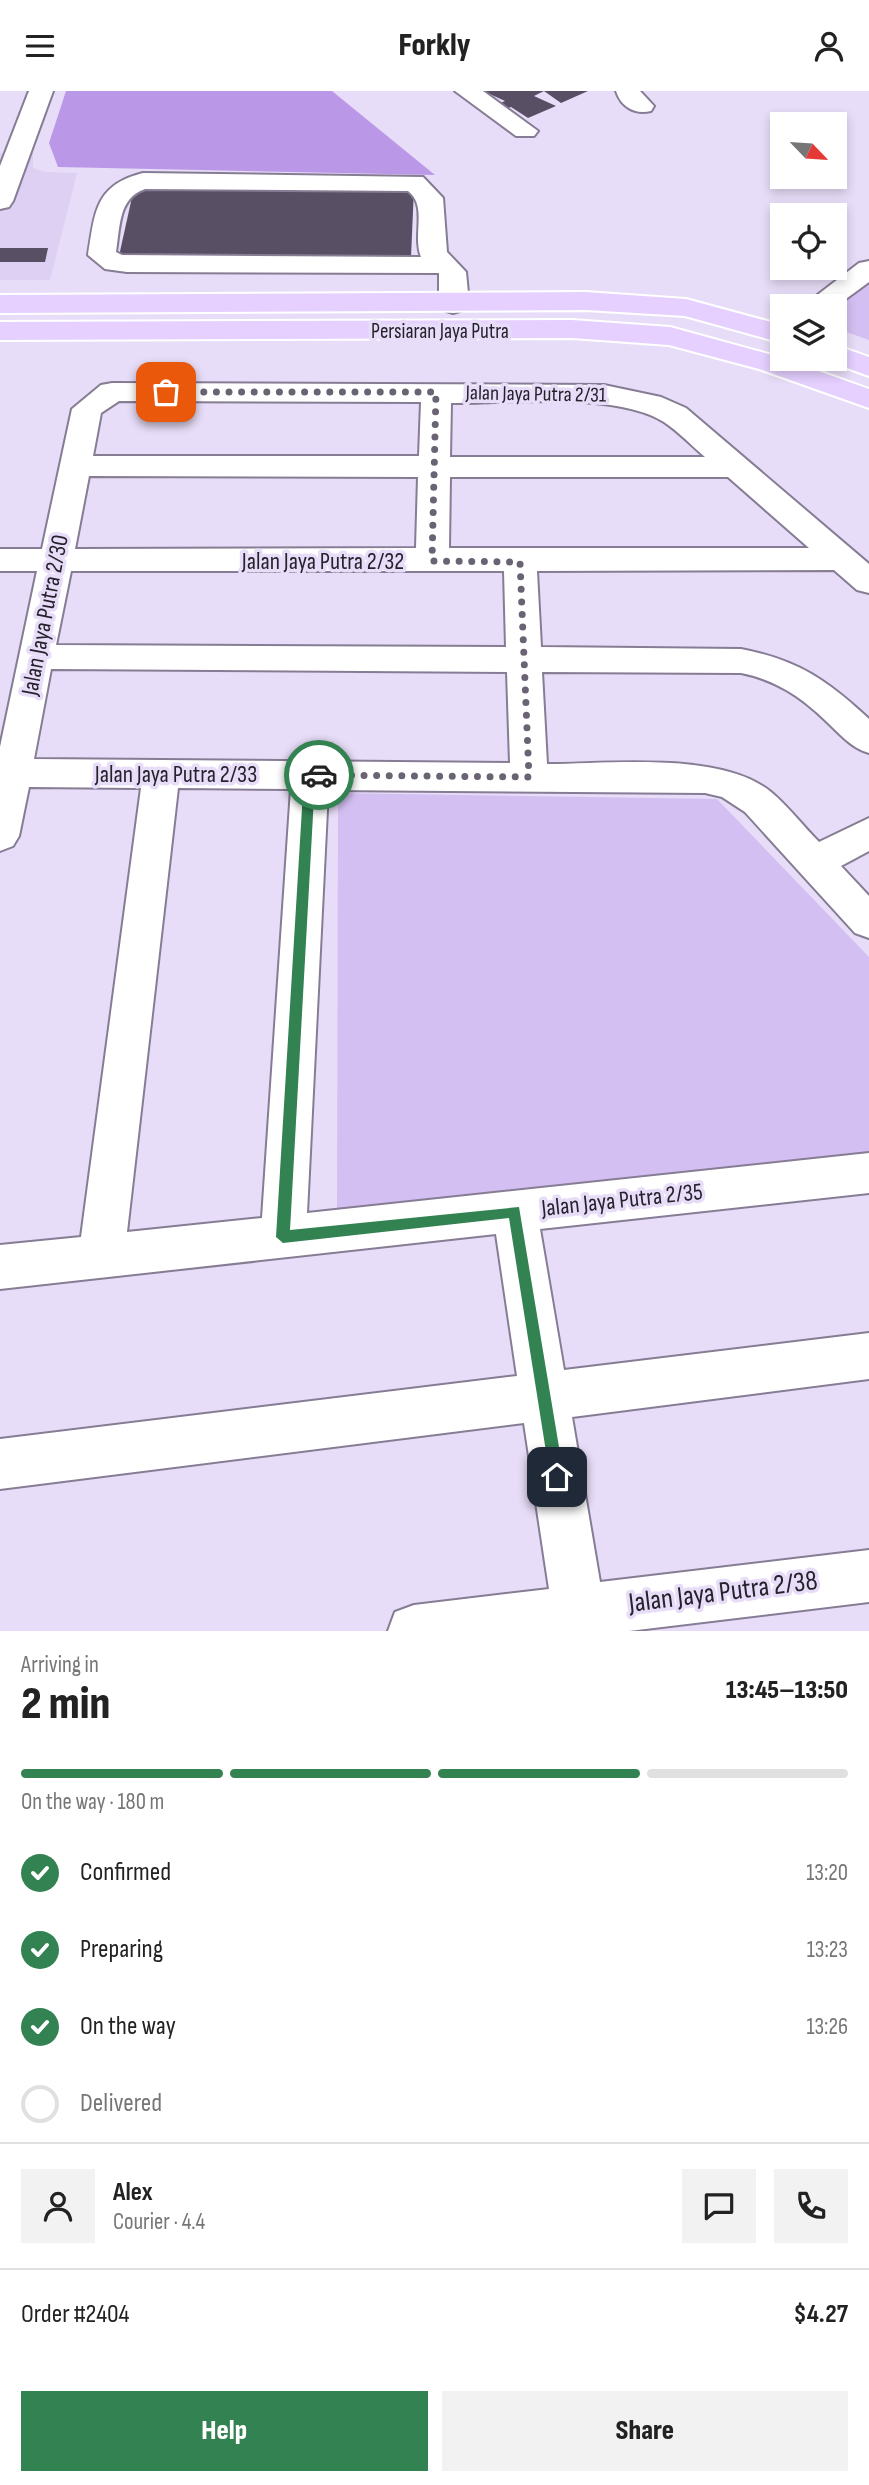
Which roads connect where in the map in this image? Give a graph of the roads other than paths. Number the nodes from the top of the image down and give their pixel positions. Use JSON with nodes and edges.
{"nodes":[{"id":1,"x":41,"y":91,"type":"edge"},
{"id":2,"x":467,"y":91,"type":"edge"},
{"id":3,"x":524,"y":131,"type":"dead end"},
{"id":4,"x":0,"y":201,"type":"edge"},
{"id":5,"x":446,"y":265,"type":"junction"},
{"id":6,"x":869,"y":269,"type":"edge"},
{"id":7,"x":834,"y":294,"type":"edge"},
{"id":8,"x":0,"y":304,"type":"edge"},
{"id":9,"x":453,"y":304,"type":"junction"},
{"id":10,"x":770,"y":330,"type":"edge"},
{"id":11,"x":0,"y":331,"type":"edge"},
{"id":12,"x":847,"y":359,"type":"edge"},
{"id":13,"x":869,"y":367,"type":"edge"},
{"id":14,"x":436,"y":392,"type":"junction"},
{"id":15,"x":97,"y":399,"type":"joint"},
{"id":16,"x":869,"y":399,"type":"edge"},
{"id":17,"x":75,"y":466,"type":"junction"},
{"id":18,"x":736,"y":467,"type":"junction"},
{"id":19,"x":434,"y":468,"type":"junction"},
{"id":20,"x":842,"y":559,"type":"junction"},
{"id":21,"x":0,"y":560,"type":"edge"},
{"id":22,"x":56,"y":561,"type":"junction"},
{"id":23,"x":432,"y":561,"type":"junction"},
{"id":24,"x":520,"y":562,"type":"junction"},
{"id":25,"x":869,"y":582,"type":"edge"},
{"id":26,"x":36,"y":657,"type":"junction"},
{"id":27,"x":524,"y":658,"type":"junction"},
{"id":28,"x":869,"y":740,"type":"edge"},
{"id":29,"x":6,"y":773,"type":"edge"},
{"id":30,"x":161,"y":774,"type":"junction"},
{"id":31,"x":310,"y":775,"type":"junction"},
{"id":32,"x":529,"y":777,"type":"junction"},
{"id":33,"x":869,"y":833,"type":"edge"},
{"id":34,"x":0,"y":836,"type":"edge"},
{"id":35,"x":814,"y":863,"type":"junction"},
{"id":36,"x":869,"y":922,"type":"edge"},
{"id":37,"x":869,"y":1173,"type":"edge"},
{"id":38,"x":515,"y":1212,"type":"junction"},
{"id":39,"x":283,"y":1237,"type":"junction"},
{"id":40,"x":101,"y":1256,"type":"junction"},
{"id":41,"x":0,"y":1267,"type":"edge"},
{"id":42,"x":869,"y":1356,"type":"edge"},
{"id":43,"x":544,"y":1397,"type":"junction"},
{"id":44,"x":0,"y":1464,"type":"edge"},
{"id":45,"x":869,"y":1576,"type":"edge"},
{"id":46,"x":580,"y":1620,"type":"edge"},
{"id":47,"x":414,"y":1631,"type":"edge"}],
"edges":[{"from":1,"to":4,"type":"street"},
{"from":2,"to":3,"type":"street"},
{"from":5,"to":5,"type":"street"},
{"from":5,"to":9,"type":"street"},
{"from":6,"to":7,"type":"street"},
{"from":8,"to":9,"type":"main road","name":"Persiaran Jaya Putra"},
{"from":9,"to":10,"type":"main road","name":"Persiaran Jaya Putra"},
{"from":11,"to":16,"type":"main road","name":"Persiaran Jaya Putra"},
{"from":12,"to":13,"type":"main road"},
{"from":14,"to":15,"type":"street","name":"Jalan Jaya Putra 2/31"},
{"from":14,"to":18,"type":"street","name":"Jalan Jaya Putra 2/31"},
{"from":14,"to":19,"type":"street"},
{"from":15,"to":17,"type":"street","name":"Jalan Jaya Putra 2/30"},
{"from":17,"to":19,"type":"street"},
{"from":17,"to":22,"type":"street","name":"Jalan Jaya Putra 2/30"},
{"from":18,"to":19,"type":"street"},
{"from":18,"to":20,"type":"street","name":"Jalan Jaya Putra 2/31"},
{"from":19,"to":23,"type":"street"},
{"from":20,"to":24,"type":"street","name":"Jalan Jaya Putra 2/32"},
{"from":20,"to":25,"type":"street","name":"Jalan Jaya Putra 2/31"},
{"from":21,"to":22,"type":"street","name":"Jalan Jaya Putra 2/32"},
{"from":22,"to":23,"type":"street","name":"Jalan Jaya Putra 2/32"},
{"from":22,"to":26,"type":"street","name":"Jalan Jaya Putra 2/30"},
{"from":23,"to":24,"type":"street","name":"Jalan Jaya Putra 2/32"},
{"from":24,"to":27,"type":"street"},
{"from":26,"to":27,"type":"street"},
{"from":26,"to":29,"type":"street","name":"Jalan Jaya Putra 2/30"},
{"from":27,"to":28,"type":"street"},
{"from":27,"to":32,"type":"street"},
{"from":29,"to":30,"type":"street","name":"Jalan Jaya Putra 2/33"},
{"from":29,"to":34,"type":"street","name":"Jalan Jaya Putra 2/30"},
{"from":30,"to":31,"type":"street","name":"Jalan Jaya Putra 2/33"},
{"from":30,"to":40,"type":"street"},
{"from":31,"to":32,"type":"street","name":"Jalan Jaya Putra 2/33"},
{"from":31,"to":39,"type":"street"},
{"from":32,"to":35,"type":"street","name":"Jalan Jaya Putra 2/33"},
{"from":33,"to":35,"type":"street"},
{"from":35,"to":36,"type":"street","name":"Jalan Jaya Putra 2/33"},
{"from":37,"to":38,"type":"street","name":"Jalan Jaya Putra 2/35"},
{"from":38,"to":39,"type":"street","name":"Jalan Jaya Putra 2/35"},
{"from":38,"to":43,"type":"street"},
{"from":39,"to":40,"type":"street","name":"Jalan Jaya Putra 2/35"},
{"from":40,"to":41,"type":"street","name":"Jalan Jaya Putra 2/35"},
{"from":42,"to":43,"type":"street"},
{"from":43,"to":44,"type":"street"},
{"from":43,"to":46,"type":"street"},
{"from":45,"to":46,"type":"street","name":"Jalan Jaya Putra 2/38"},
{"from":46,"to":47,"type":"street","name":"Jalan Jaya Putra 2/38"}]}
